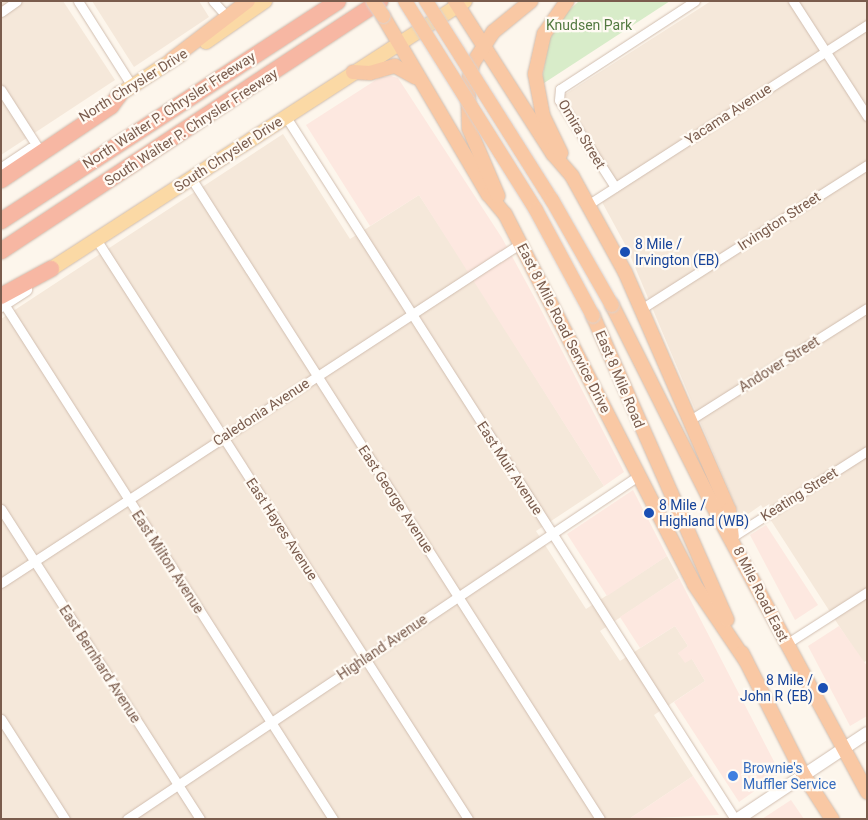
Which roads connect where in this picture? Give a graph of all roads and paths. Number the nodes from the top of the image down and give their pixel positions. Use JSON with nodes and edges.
{"nodes":[{"id":1,"x":17,"y":1,"type":"edge"},
{"id":2,"x":78,"y":1,"type":"edge"},
{"id":3,"x":213,"y":1,"type":"edge"},
{"id":4,"x":248,"y":1,"type":"edge"},
{"id":5,"x":265,"y":1,"type":"edge"},
{"id":6,"x":338,"y":1,"type":"edge"},
{"id":7,"x":373,"y":1,"type":"edge"},
{"id":8,"x":405,"y":1,"type":"edge"},
{"id":9,"x":426,"y":1,"type":"edge"},
{"id":10,"x":531,"y":1,"type":"edge"},
{"id":11,"x":567,"y":1,"type":"edge"},
{"id":12,"x":695,"y":1,"type":"edge"},
{"id":13,"x":793,"y":1,"type":"edge"},
{"id":14,"x":459,"y":3,"type":"edge"},
{"id":15,"x":381,"y":9,"type":"edge"},
{"id":16,"x":1,"y":12,"type":"edge"},
{"id":17,"x":230,"y":18,"type":"junction"},
{"id":18,"x":867,"y":25,"type":"edge"},
{"id":19,"x":398,"y":43,"type":"junction"},
{"id":20,"x":484,"y":46,"type":"junction"},
{"id":21,"x":826,"y":52,"type":"junction"},
{"id":22,"x":171,"y":60,"type":"joint"},
{"id":23,"x":353,"y":72,"type":"junction"},
{"id":24,"x":420,"y":81,"type":"junction"},
{"id":25,"x":1,"y":90,"type":"edge"},
{"id":26,"x":126,"y":90,"type":"junction"},
{"id":27,"x":867,"y":116,"type":"edge"},
{"id":28,"x":286,"y":117,"type":"junction"},
{"id":29,"x":37,"y":146,"type":"junction"},
{"id":30,"x":867,"y":165,"type":"edge"},
{"id":31,"x":1,"y":170,"type":"edge"},
{"id":32,"x":191,"y":178,"type":"junction"},
{"id":33,"x":1,"y":180,"type":"edge"},
{"id":34,"x":574,"y":180,"type":"junction"},
{"id":35,"x":615,"y":187,"type":"junction"},
{"id":36,"x":589,"y":204,"type":"junction"},
{"id":37,"x":505,"y":214,"type":"junction"},
{"id":38,"x":1,"y":221,"type":"edge"},
{"id":39,"x":96,"y":239,"type":"junction"},
{"id":40,"x":521,"y":243,"type":"junction"},
{"id":41,"x":1,"y":251,"type":"edge"},
{"id":42,"x":51,"y":269,"type":"joint"},
{"id":43,"x":2,"y":302,"type":"edge"},
{"id":44,"x":867,"y":308,"type":"edge"},
{"id":45,"x":641,"y":309,"type":"junction"},
{"id":46,"x":411,"y":314,"type":"junction"},
{"id":47,"x":317,"y":375,"type":"junction"},
{"id":48,"x":690,"y":420,"type":"junction"},
{"id":49,"x":223,"y":437,"type":"junction"},
{"id":50,"x":867,"y":451,"type":"edge"},
{"id":51,"x":638,"y":476,"type":"junction"},
{"id":52,"x":128,"y":499,"type":"junction"},
{"id":53,"x":1,"y":509,"type":"edge"},
{"id":54,"x":551,"y":533,"type":"junction"},
{"id":55,"x":732,"y":537,"type":"junction"},
{"id":56,"x":34,"y":561,"type":"junction"},
{"id":57,"x":1,"y":583,"type":"edge"},
{"id":58,"x":867,"y":592,"type":"edge"},
{"id":59,"x":458,"y":596,"type":"junction"},
{"id":60,"x":786,"y":644,"type":"junction"},
{"id":61,"x":365,"y":659,"type":"junction"},
{"id":62,"x":746,"y":661,"type":"junction"},
{"id":63,"x":1,"y":718,"type":"edge"},
{"id":64,"x":270,"y":722,"type":"junction"},
{"id":65,"x":867,"y":733,"type":"edge"},
{"id":66,"x":842,"y":749,"type":"junction"},
{"id":67,"x":803,"y":774,"type":"junction"},
{"id":68,"x":178,"y":785,"type":"junction"},
{"id":69,"x":867,"y":792,"type":"edge"},
{"id":70,"x":65,"y":819,"type":"edge"},
{"id":71,"x":127,"y":819,"type":"edge"},
{"id":72,"x":200,"y":819,"type":"edge"},
{"id":73,"x":333,"y":819,"type":"edge"},
{"id":74,"x":468,"y":819,"type":"edge"},
{"id":75,"x":600,"y":819,"type":"edge"},
{"id":76,"x":736,"y":819,"type":"edge"},
{"id":77,"x":832,"y":819,"type":"edge"}],
"edges":[{"from":1,"to":16,"type":"street"},
{"from":2,"to":26,"type":"street"},
{"from":3,"to":17,"type":"street"},
{"from":4,"to":17,"type":"highway"},
{"from":5,"to":17,"type":"main road"},
{"from":6,"to":38,"type":"highway","name":"North Walter P. Chrysler Freeway"},
{"from":7,"to":15,"type":"highway","name":"East 8 Mile Road Service Drive","bridge":true},
{"from":8,"to":62,"type":"highway","name":"East 8 Mile Road","bridge":true},
{"from":9,"to":55,"type":"highway","name":"8 Mile Road East","bridge":true},
{"from":10,"to":20,"type":"highway"},
{"from":11,"to":34,"type":"highway"},
{"from":12,"to":35,"type":"street","name":"Omira Street"},
{"from":13,"to":21,"type":"street"},
{"from":14,"to":19,"type":"main road","name":"South Chrysler Drive"},
{"from":14,"to":20,"type":"highway"},
{"from":15,"to":19,"type":"highway","name":"East 8 Mile Road Service Drive"},
{"from":15,"to":41,"type":"highway","name":"South Walter P. Chrysler Freeway"},
{"from":17,"to":22,"type":"highway"},
{"from":18,"to":21,"type":"street","name":"Yacama Avenue"},
{"from":19,"to":23,"type":"main road","name":"South Chrysler Drive"},
{"from":19,"to":24,"type":"highway","name":"East 8 Mile Road Service Drive"},
{"from":20,"to":34,"type":"highway"},
{"from":20,"to":37,"type":"highway"},
{"from":21,"to":27,"type":"street"},
{"from":21,"to":35,"type":"street","name":"Yacama Avenue"},
{"from":22,"to":26,"type":"main road","name":"North Chrysler Drive"},
{"from":23,"to":24,"type":"highway"},
{"from":23,"to":28,"type":"main road","name":"South Chrysler Drive"},
{"from":24,"to":37,"type":"highway","name":"East 8 Mile Road Service Drive"},
{"from":25,"to":29,"type":"street"},
{"from":26,"to":29,"type":"main road","name":"North Chrysler Drive"},
{"from":26,"to":33,"type":"highway"},
{"from":28,"to":32,"type":"main road","name":"South Chrysler Drive"},
{"from":28,"to":46,"type":"street","name":"East Muir Avenue"},
{"from":29,"to":31,"type":"main road","name":"North Chrysler Drive"},
{"from":30,"to":45,"type":"street","name":"Irvington Street"},
{"from":32,"to":39,"type":"main road","name":"South Chrysler Drive"},
{"from":32,"to":47,"type":"street","name":"East George Avenue"},
{"from":34,"to":36,"type":"highway"},
{"from":35,"to":36,"type":"street","name":"Yacama Avenue"},
{"from":36,"to":45,"type":"highway"},
{"from":37,"to":40,"type":"highway","name":"East 8 Mile Road Service Drive"},
{"from":39,"to":42,"type":"main road","name":"South Chrysler Drive"},
{"from":39,"to":49,"type":"street","name":"East Hayes Avenue"},
{"from":40,"to":46,"type":"street","name":"Caledonia Avenue"},
{"from":40,"to":51,"type":"highway","name":"East 8 Mile Road Service Drive"},
{"from":42,"to":43,"type":"highway"},
{"from":43,"to":52,"type":"street","name":"East Milton Avenue"},
{"from":44,"to":48,"type":"street","name":"Andover Street"},
{"from":45,"to":48,"type":"highway"},
{"from":46,"to":47,"type":"street","name":"Caledonia Avenue"},
{"from":46,"to":54,"type":"street","name":"East Muir Avenue"},
{"from":47,"to":49,"type":"street","name":"Caledonia Avenue"},
{"from":47,"to":59,"type":"street","name":"East George Avenue"},
{"from":48,"to":55,"type":"highway"},
{"from":49,"to":52,"type":"street","name":"Caledonia Avenue"},
{"from":49,"to":61,"type":"street","name":"East Hayes Avenue"},
{"from":50,"to":55,"type":"street","name":"Keating Street"},
{"from":51,"to":54,"type":"street","name":"Highland Avenue"},
{"from":51,"to":62,"type":"highway","name":"East 8 Mile Road Service Drive"},
{"from":52,"to":56,"type":"street","name":"Caledonia Avenue"},
{"from":52,"to":64,"type":"street","name":"East Milton Avenue"},
{"from":53,"to":56,"type":"street","name":"East Bernhard Avenue"},
{"from":54,"to":59,"type":"street","name":"Highland Avenue"},
{"from":54,"to":76,"type":"street","name":"East Muir Avenue"},
{"from":55,"to":60,"type":"highway","name":"8 Mile Road East"},
{"from":56,"to":57,"type":"street","name":"Caledonia Avenue"},
{"from":56,"to":68,"type":"street","name":"East Bernhard Avenue"},
{"from":58,"to":60,"type":"street"},
{"from":59,"to":61,"type":"street","name":"Highland Avenue"},
{"from":59,"to":75,"type":"street","name":"East George Avenue"},
{"from":60,"to":66,"type":"highway","name":"8 Mile Road East"},
{"from":61,"to":64,"type":"street","name":"Highland Avenue"},
{"from":61,"to":74,"type":"street","name":"East Hayes Avenue"},
{"from":62,"to":67,"type":"highway","name":"East 8 Mile Road"},
{"from":63,"to":70,"type":"street"},
{"from":64,"to":68,"type":"street","name":"Highland Avenue"},
{"from":64,"to":73,"type":"street","name":"East Milton Avenue"},
{"from":65,"to":66,"type":"main road"},
{"from":66,"to":67,"type":"main road"},
{"from":66,"to":69,"type":"highway","name":"8 Mile Road East"},
{"from":67,"to":76,"type":"main road"},
{"from":67,"to":77,"type":"highway","name":"East 8 Mile Road"},
{"from":68,"to":71,"type":"street","name":"Highland Avenue"},
{"from":68,"to":72,"type":"street","name":"East Bernhard Avenue"}]}
